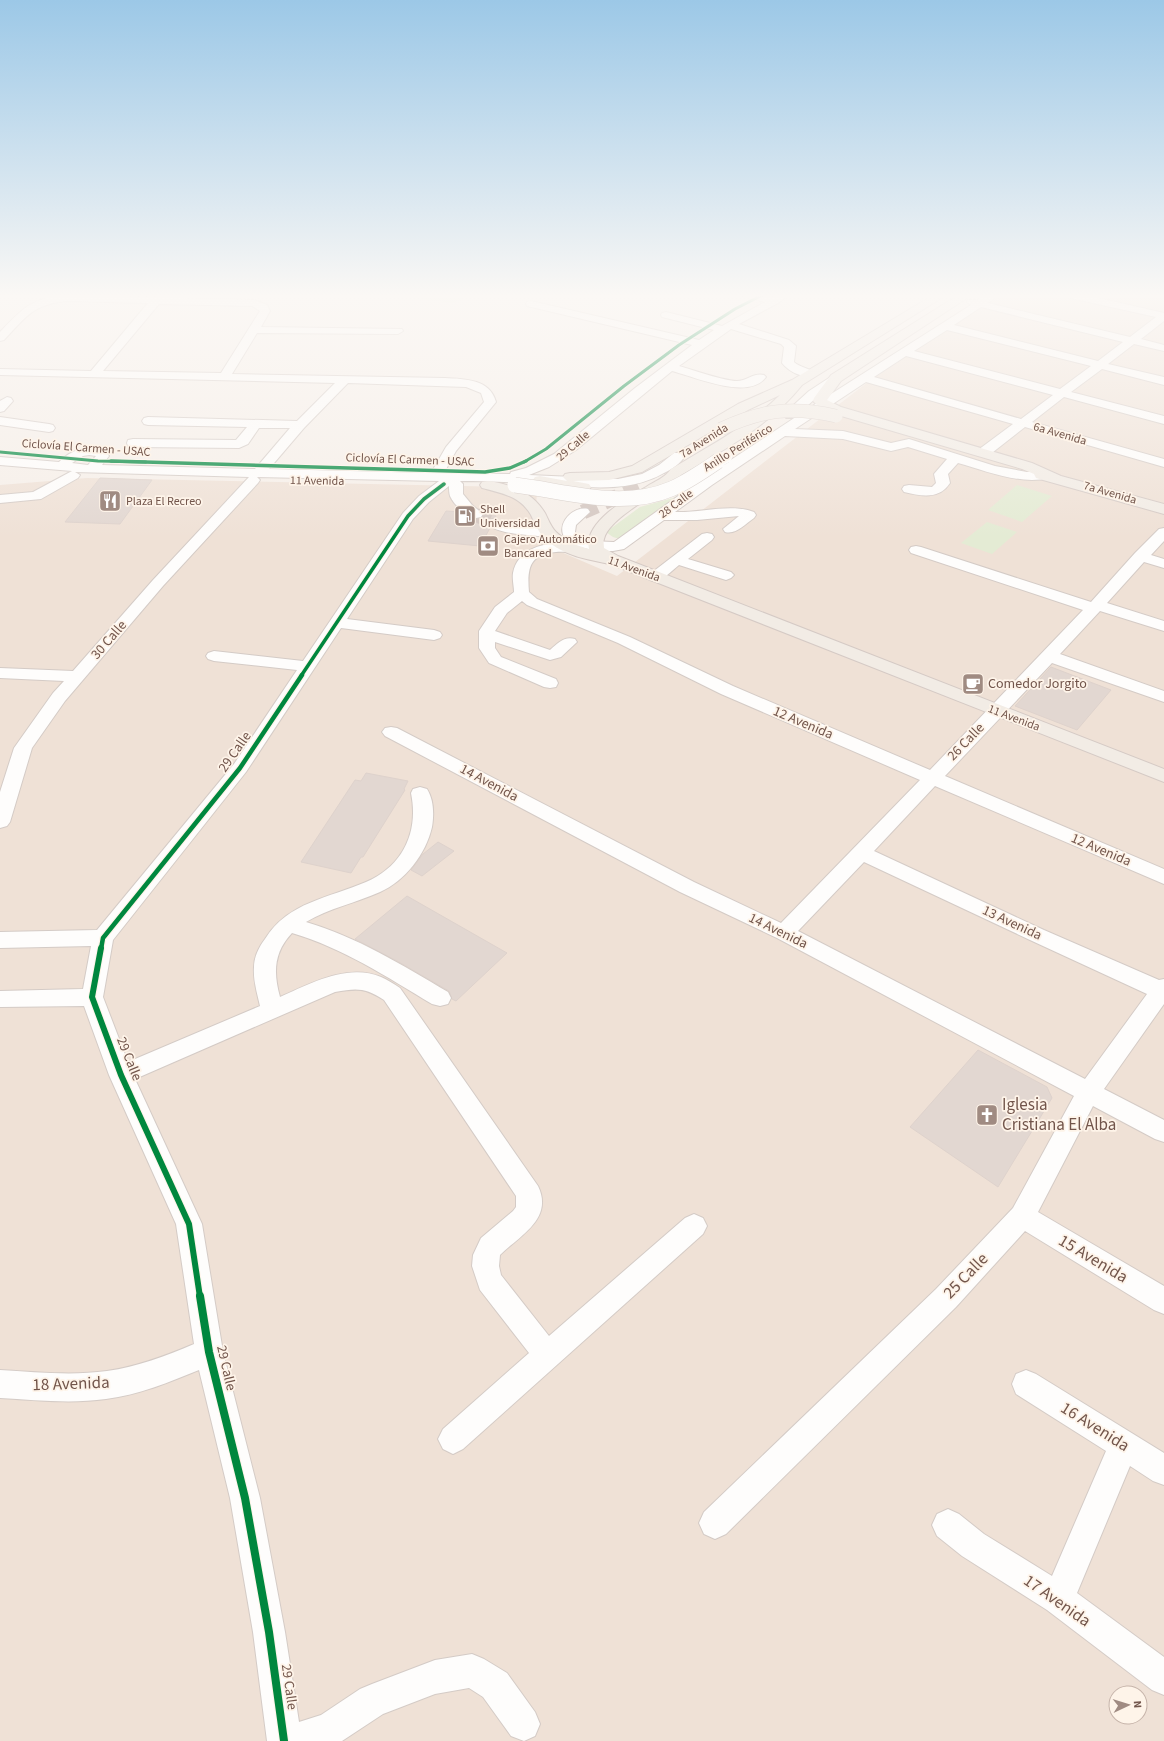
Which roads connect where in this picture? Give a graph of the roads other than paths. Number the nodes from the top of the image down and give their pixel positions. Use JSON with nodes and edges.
{"nodes":[{"id":1,"x":176,"y":375,"type":"edge"},
{"id":2,"x":660,"y":375,"type":"edge"},
{"id":3,"x":700,"y":375,"type":"edge"},
{"id":4,"x":808,"y":375,"type":"edge"},
{"id":5,"x":840,"y":375,"type":"edge"},
{"id":6,"x":868,"y":375,"type":"edge"},
{"id":7,"x":994,"y":375,"type":"edge"},
{"id":8,"x":1086,"y":375,"type":"edge"},
{"id":9,"x":1141,"y":375,"type":"edge"},
{"id":10,"x":225,"y":376,"type":"joint"},
{"id":11,"x":836,"y":378,"type":"junction"},
{"id":12,"x":864,"y":378,"type":"junction"},
{"id":13,"x":344,"y":380,"type":"junction"},
{"id":14,"x":1164,"y":381,"type":"edge"},
{"id":15,"x":797,"y":382,"type":"junction"},
{"id":16,"x":768,"y":384,"type":"junction"},
{"id":17,"x":1063,"y":393,"type":"junction"},
{"id":18,"x":750,"y":395,"type":"dead end"},
{"id":19,"x":824,"y":404,"type":"junction"},
{"id":20,"x":1164,"y":420,"type":"edge"},
{"id":21,"x":0,"y":421,"type":"edge"},
{"id":22,"x":148,"y":421,"type":"dead end"},
{"id":23,"x":256,"y":423,"type":"junction"},
{"id":24,"x":1024,"y":424,"type":"junction"},
{"id":25,"x":300,"y":425,"type":"junction"},
{"id":26,"x":49,"y":428,"type":"dead end"},
{"id":27,"x":784,"y":432,"type":"junction"},
{"id":28,"x":133,"y":442,"type":"dead end"},
{"id":29,"x":983,"y":453,"type":"junction"},
{"id":30,"x":679,"y":456,"type":"junction"},
{"id":31,"x":956,"y":458,"type":"junction"},
{"id":32,"x":554,"y":460,"type":"junction"},
{"id":33,"x":0,"y":461,"type":"edge"},
{"id":34,"x":1164,"y":463,"type":"edge"},
{"id":35,"x":68,"y":471,"type":"junction"},
{"id":36,"x":676,"y":472,"type":"junction"},
{"id":37,"x":0,"y":473,"type":"edge"},
{"id":38,"x":256,"y":476,"type":"junction"},
{"id":39,"x":570,"y":477,"type":"junction"},
{"id":40,"x":1050,"y":477,"type":"junction"},
{"id":41,"x":540,"y":480,"type":"junction"},
{"id":42,"x":489,"y":481,"type":"junction"},
{"id":43,"x":445,"y":482,"type":"junction"},
{"id":44,"x":909,"y":489,"type":"dead end"},
{"id":45,"x":0,"y":499,"type":"edge"},
{"id":46,"x":1164,"y":509,"type":"edge"},
{"id":47,"x":583,"y":512,"type":"tunnel mouth"},
{"id":48,"x":476,"y":514,"type":"tunnel mouth"},
{"id":49,"x":661,"y":515,"type":"junction"},
{"id":50,"x":494,"y":523,"type":"tunnel mouth"},
{"id":51,"x":730,"y":530,"type":"dead end"},
{"id":52,"x":1164,"y":532,"type":"edge"},
{"id":53,"x":548,"y":533,"type":"junction"},
{"id":54,"x":707,"y":537,"type":"dead end"},
{"id":55,"x":570,"y":548,"type":"junction"},
{"id":56,"x":596,"y":548,"type":"junction"},
{"id":57,"x":916,"y":550,"type":"dead end"},
{"id":58,"x":1140,"y":556,"type":"junction"},
{"id":59,"x":614,"y":560,"type":"junction"},
{"id":60,"x":677,"y":560,"type":"junction"},
{"id":61,"x":1164,"y":564,"type":"edge"},
{"id":62,"x":726,"y":575,"type":"dead end"},
{"id":63,"x":655,"y":577,"type":"junction"},
{"id":64,"x":522,"y":593,"type":"junction"},
{"id":65,"x":1096,"y":606,"type":"junction"},
{"id":66,"x":337,"y":623,"type":"junction"},
{"id":67,"x":1164,"y":626,"type":"edge"},
{"id":68,"x":434,"y":634,"type":"dead end"},
{"id":69,"x":487,"y":634,"type":"junction"},
{"id":70,"x":568,"y":642,"type":"dead end"},
{"id":71,"x":214,"y":656,"type":"dead end"},
{"id":72,"x":1048,"y":656,"type":"junction"},
{"id":73,"x":308,"y":666,"type":"junction"},
{"id":74,"x":0,"y":673,"type":"edge"},
{"id":75,"x":78,"y":676,"type":"junction"},
{"id":76,"x":550,"y":683,"type":"dead end"},
{"id":77,"x":1164,"y":698,"type":"edge"},
{"id":78,"x":996,"y":711,"type":"junction"},
{"id":79,"x":391,"y":732,"type":"dead end"},
{"id":80,"x":1164,"y":776,"type":"edge"},
{"id":81,"x":932,"y":778,"type":"junction"},
{"id":82,"x":420,"y":793,"type":"dead end"},
{"id":83,"x":0,"y":818,"type":"edge"},
{"id":84,"x":860,"y":852,"type":"junction"},
{"id":85,"x":1164,"y":876,"type":"edge"},
{"id":86,"x":288,"y":924,"type":"junction"},
{"id":87,"x":784,"y":933,"type":"junction"},
{"id":88,"x":103,"y":938,"type":"junction"},
{"id":89,"x":0,"y":940,"type":"edge"},
{"id":90,"x":1163,"y":990,"type":"edge"},
{"id":91,"x":92,"y":997,"type":"junction"},
{"id":92,"x":440,"y":998,"type":"dead end"},
{"id":93,"x":0,"y":999,"type":"edge"},
{"id":94,"x":272,"y":1010,"type":"junction"},
{"id":95,"x":121,"y":1075,"type":"junction"},
{"id":96,"x":1088,"y":1093,"type":"junction"},
{"id":97,"x":1164,"y":1132,"type":"edge"},
{"id":98,"x":1022,"y":1216,"type":"junction"},
{"id":99,"x":694,"y":1226,"type":"dead end"},
{"id":100,"x":1164,"y":1301,"type":"edge"},
{"id":101,"x":209,"y":1352,"type":"junction"},
{"id":102,"x":548,"y":1356,"type":"junction"},
{"id":103,"x":0,"y":1384,"type":"edge"},
{"id":104,"x":1026,"y":1384,"type":"dead end"},
{"id":105,"x":453,"y":1439,"type":"dead end"},
{"id":106,"x":1124,"y":1445,"type":"junction"},
{"id":107,"x":1164,"y":1470,"type":"edge"},
{"id":108,"x":715,"y":1523,"type":"dead end"},
{"id":109,"x":948,"y":1525,"type":"dead end"},
{"id":110,"x":1058,"y":1599,"type":"junction"},
{"id":111,"x":1164,"y":1678,"type":"edge"},
{"id":112,"x":523,"y":1724,"type":"dead end"},
{"id":113,"x":284,"y":1741,"type":"edge"},
{"id":114,"x":294,"y":1741,"type":"edge"}],
"edges":[{"from":1,"to":10,"type":"street"},
{"from":2,"to":32,"type":"street","name":"29 Calle"},
{"from":3,"to":16,"type":"street"},
{"from":4,"to":15,"type":"main road","name":"Anillo Periférico"},
{"from":5,"to":11,"type":"main road","name":"Anillo Periférico"},
{"from":6,"to":12,"type":"street","name":"28 Calle"},
{"from":7,"to":17,"type":"street"},
{"from":8,"to":17,"type":"street"},
{"from":9,"to":14,"type":"street"},
{"from":10,"to":13,"type":"street"},
{"from":11,"to":19,"type":"main road"},
{"from":11,"to":42,"type":"street","name":"Anillo Periférico","bridge":true},
{"from":12,"to":19,"type":"street","name":"28 Calle"},
{"from":12,"to":24,"type":"street","name":"6a Avenida"},
{"from":13,"to":25,"type":"street","name":"30 Calle"},
{"from":13,"to":43,"type":"street","name":"29 Calle"},
{"from":15,"to":16,"type":"main road"},
{"from":15,"to":36,"type":"main road","name":"Anillo Periférico"},
{"from":16,"to":18,"type":"street"},
{"from":16,"to":39,"type":"main road"},
{"from":17,"to":20,"type":"street"},
{"from":17,"to":24,"type":"street"},
{"from":19,"to":27,"type":"street","name":"28 Calle"},
{"from":19,"to":29,"type":"main road","name":"7a Avenida"},
{"from":21,"to":26,"type":"street"},
{"from":22,"to":23,"type":"street"},
{"from":23,"to":25,"type":"street"},
{"from":23,"to":28,"type":"street"},
{"from":24,"to":29,"type":"street"},
{"from":24,"to":34,"type":"street","name":"6a Avenida"},
{"from":25,"to":38,"type":"street","name":"30 Calle"},
{"from":27,"to":31,"type":"street"},
{"from":27,"to":49,"type":"street","name":"28 Calle"},
{"from":29,"to":40,"type":"main road","name":"7a Avenida"},
{"from":30,"to":39,"type":"street","name":"29 Calle"},
{"from":30,"to":40,"type":"main road","name":"7a Avenida","bridge":true},
{"from":30,"to":41,"type":"street","name":"7a Avenida"},
{"from":31,"to":40,"type":"street"},
{"from":31,"to":44,"type":"street"},
{"from":32,"to":39,"type":"street","name":"29 Calle"},
{"from":32,"to":42,"type":"street"},
{"from":33,"to":35,"type":"street","name":"11 Avenida"},
{"from":35,"to":37,"type":"street","name":"11 Avenida"},
{"from":35,"to":38,"type":"street","name":"11 Avenida"},
{"from":35,"to":38,"type":"street","name":"11 Avenida"},
{"from":35,"to":45,"type":"street"},
{"from":36,"to":41,"type":"main road"},
{"from":36,"to":56,"type":"main road","name":"Anillo Periférico"},
{"from":38,"to":43,"type":"street","name":"11 Avenida"},
{"from":38,"to":75,"type":"street","name":"30 Calle"},
{"from":40,"to":46,"type":"main road","name":"7a Avenida"},
{"from":41,"to":42,"type":"street","name":"11 Avenida"},
{"from":42,"to":43,"type":"street","name":"11 Avenida"},
{"from":42,"to":43,"type":"street","name":"11 Avenida"},
{"from":42,"to":53,"type":"main road","name":"11 Avenida"},
{"from":43,"to":48,"type":"street"},
{"from":43,"to":66,"type":"street","name":"29 Calle"},
{"from":47,"to":56,"type":"street"},
{"from":49,"to":51,"type":"street"},
{"from":49,"to":56,"type":"street","name":"28 Calle"},
{"from":50,"to":53,"type":"street"},
{"from":52,"to":58,"type":"street","name":"26 Calle"},
{"from":53,"to":55,"type":"main road","name":"11 Avenida"},
{"from":54,"to":60,"type":"street"},
{"from":55,"to":59,"type":"main road","name":"11 Avenida"},
{"from":55,"to":64,"type":"street"},
{"from":56,"to":59,"type":"main road"},
{"from":57,"to":65,"type":"street"},
{"from":58,"to":61,"type":"street"},
{"from":58,"to":65,"type":"street","name":"26 Calle"},
{"from":59,"to":63,"type":"main road","name":"11 Avenida"},
{"from":60,"to":62,"type":"street"},
{"from":60,"to":63,"type":"street"},
{"from":63,"to":78,"type":"main road","name":"11 Avenida"},
{"from":64,"to":69,"type":"street"},
{"from":64,"to":81,"type":"street","name":"12 Avenida"},
{"from":65,"to":67,"type":"street"},
{"from":65,"to":72,"type":"street","name":"26 Calle"},
{"from":66,"to":68,"type":"street"},
{"from":66,"to":73,"type":"street","name":"29 Calle"},
{"from":69,"to":70,"type":"street"},
{"from":69,"to":76,"type":"street"},
{"from":71,"to":73,"type":"street"},
{"from":72,"to":77,"type":"street"},
{"from":72,"to":78,"type":"street","name":"26 Calle"},
{"from":73,"to":88,"type":"street","name":"29 Calle"},
{"from":74,"to":75,"type":"street"},
{"from":75,"to":83,"type":"street","name":"30 Calle"},
{"from":78,"to":80,"type":"main road","name":"11 Avenida"},
{"from":78,"to":81,"type":"street","name":"26 Calle"},
{"from":79,"to":87,"type":"street","name":"14 Avenida"},
{"from":81,"to":84,"type":"street","name":"26 Calle"},
{"from":81,"to":85,"type":"street","name":"12 Avenida"},
{"from":82,"to":86,"type":"street"},
{"from":84,"to":87,"type":"street","name":"26 Calle"},
{"from":84,"to":90,"type":"street","name":"13 Avenida"},
{"from":86,"to":92,"type":"street"},
{"from":86,"to":94,"type":"street"},
{"from":87,"to":96,"type":"street","name":"14 Avenida"},
{"from":88,"to":89,"type":"street"},
{"from":88,"to":91,"type":"street","name":"29 Calle"},
{"from":90,"to":96,"type":"street","name":"25 Calle"},
{"from":91,"to":93,"type":"street"},
{"from":91,"to":95,"type":"street","name":"29 Calle"},
{"from":94,"to":95,"type":"street"},
{"from":94,"to":102,"type":"street"},
{"from":95,"to":101,"type":"street","name":"29 Calle"},
{"from":96,"to":97,"type":"street","name":"14 Avenida"},
{"from":96,"to":98,"type":"street","name":"25 Calle"},
{"from":98,"to":100,"type":"street","name":"15 Avenida"},
{"from":98,"to":108,"type":"street","name":"25 Calle"},
{"from":99,"to":102,"type":"street"},
{"from":101,"to":103,"type":"street","name":"18 Avenida"},
{"from":101,"to":113,"type":"street","name":"29 Calle"},
{"from":102,"to":105,"type":"street"},
{"from":104,"to":106,"type":"street","name":"16 Avenida"},
{"from":106,"to":107,"type":"street","name":"16 Avenida"},
{"from":106,"to":110,"type":"street"},
{"from":109,"to":110,"type":"street","name":"17 Avenida"},
{"from":110,"to":111,"type":"street","name":"17 Avenida"},
{"from":112,"to":114,"type":"street"}]}
